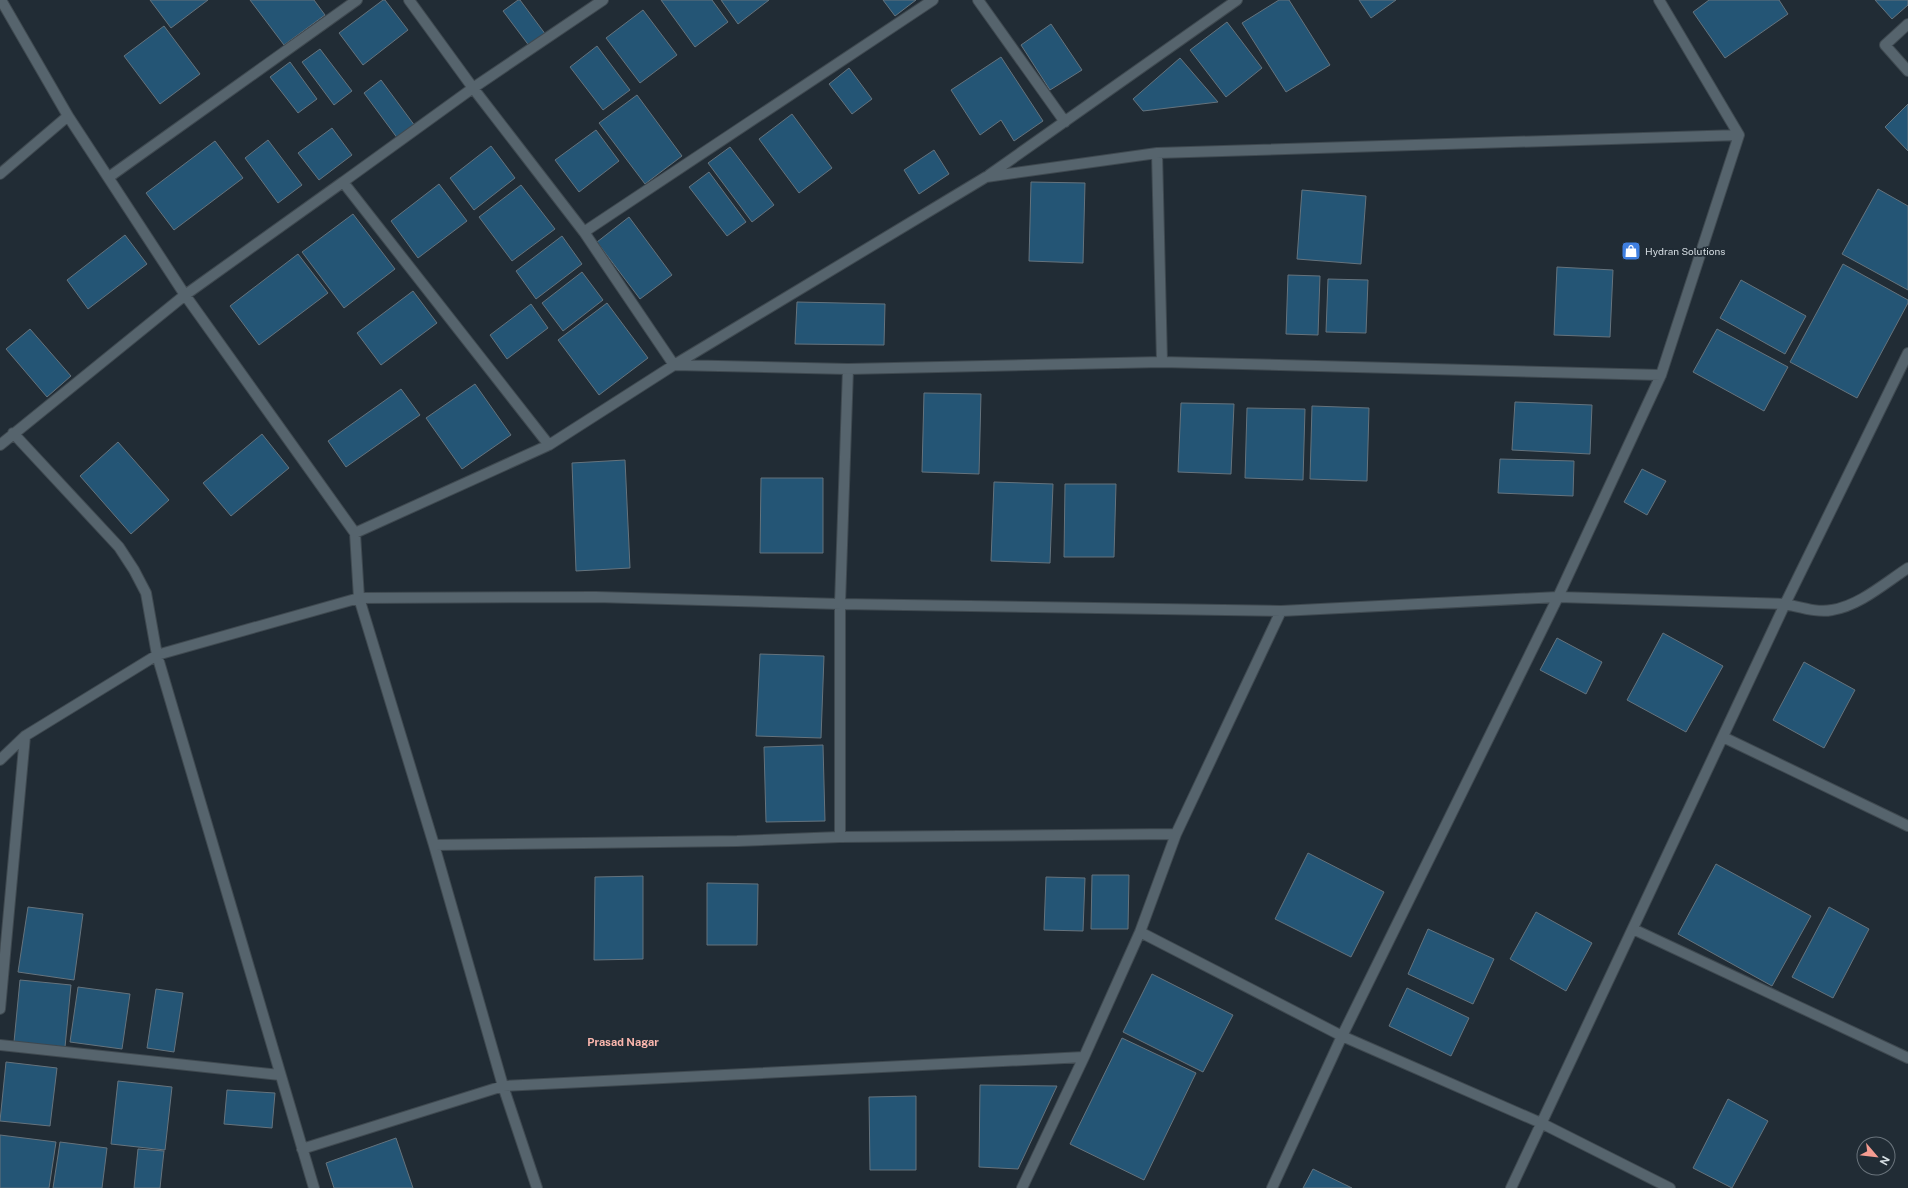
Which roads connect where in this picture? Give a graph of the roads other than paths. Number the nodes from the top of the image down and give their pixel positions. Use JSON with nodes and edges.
{"nodes":[{"id":1,"x":357,"y":0,"type":"edge"},
{"id":2,"x":409,"y":0,"type":"edge"},
{"id":3,"x":603,"y":0,"type":"edge"},
{"id":4,"x":933,"y":0,"type":"edge"},
{"id":5,"x":978,"y":0,"type":"edge"},
{"id":6,"x":1237,"y":0,"type":"edge"},
{"id":7,"x":1659,"y":0,"type":"edge"},
{"id":8,"x":1,"y":2,"type":"edge"},
{"id":9,"x":1908,"y":24,"type":"edge"},
{"id":10,"x":1908,"y":71,"type":"edge"},
{"id":11,"x":473,"y":88,"type":"junction"},
{"id":12,"x":68,"y":116,"type":"junction"},
{"id":13,"x":1065,"y":122,"type":"junction"},
{"id":14,"x":1739,"y":134,"type":"junction"},
{"id":15,"x":1157,"y":153,"type":"junction"},
{"id":16,"x":0,"y":174,"type":"edge"},
{"id":17,"x":109,"y":176,"type":"junction"},
{"id":18,"x":986,"y":177,"type":"junction"},
{"id":19,"x":343,"y":182,"type":"junction"},
{"id":20,"x":584,"y":232,"type":"junction"},
{"id":21,"x":185,"y":295,"type":"junction"},
{"id":22,"x":1908,"y":353,"type":"edge"},
{"id":23,"x":1162,"y":362,"type":"junction"},
{"id":24,"x":674,"y":365,"type":"junction"},
{"id":25,"x":848,"y":369,"type":"junction"},
{"id":26,"x":1661,"y":375,"type":"junction"},
{"id":27,"x":13,"y":433,"type":"junction"},
{"id":28,"x":0,"y":444,"type":"edge"},
{"id":29,"x":549,"y":445,"type":"junction"},
{"id":30,"x":355,"y":533,"type":"junction"},
{"id":31,"x":1908,"y":568,"type":"edge"},
{"id":32,"x":1558,"y":597,"type":"junction"},
{"id":33,"x":359,"y":598,"type":"junction"},
{"id":34,"x":840,"y":604,"type":"junction"},
{"id":35,"x":1785,"y":604,"type":"junction"},
{"id":36,"x":1281,"y":611,"type":"junction"},
{"id":37,"x":157,"y":655,"type":"junction"},
{"id":38,"x":25,"y":736,"type":"junction"},
{"id":39,"x":1723,"y":737,"type":"junction"},
{"id":40,"x":0,"y":760,"type":"edge"},
{"id":41,"x":1908,"y":826,"type":"edge"},
{"id":42,"x":1176,"y":834,"type":"junction"},
{"id":43,"x":840,"y":837,"type":"junction"},
{"id":44,"x":434,"y":845,"type":"junction"},
{"id":45,"x":1633,"y":928,"type":"junction"},
{"id":46,"x":1140,"y":932,"type":"junction"},
{"id":47,"x":0,"y":1009,"type":"edge"},
{"id":48,"x":1342,"y":1036,"type":"junction"},
{"id":49,"x":0,"y":1045,"type":"edge"},
{"id":50,"x":1084,"y":1057,"type":"junction"},
{"id":51,"x":1908,"y":1058,"type":"edge"},
{"id":52,"x":280,"y":1075,"type":"junction"},
{"id":53,"x":503,"y":1086,"type":"junction"},
{"id":54,"x":1541,"y":1123,"type":"junction"},
{"id":55,"x":302,"y":1149,"type":"junction"},
{"id":56,"x":314,"y":1188,"type":"edge"},
{"id":57,"x":537,"y":1188,"type":"edge"},
{"id":58,"x":1022,"y":1188,"type":"edge"},
{"id":59,"x":1272,"y":1188,"type":"edge"},
{"id":60,"x":1511,"y":1188,"type":"edge"},
{"id":61,"x":1670,"y":1188,"type":"edge"}],
"edges":[{"from":1,"to":17,"type":"street"},
{"from":2,"to":11,"type":"street"},
{"from":3,"to":11,"type":"street"},
{"from":4,"to":20,"type":"street"},
{"from":5,"to":13,"type":"street"},
{"from":6,"to":13,"type":"street"},
{"from":7,"to":14,"type":"street"},
{"from":8,"to":12,"type":"street"},
{"from":9,"to":10,"type":"street"},
{"from":11,"to":19,"type":"street"},
{"from":11,"to":20,"type":"street"},
{"from":12,"to":16,"type":"street"},
{"from":12,"to":17,"type":"street"},
{"from":13,"to":18,"type":"street"},
{"from":14,"to":15,"type":"street"},
{"from":14,"to":26,"type":"street"},
{"from":15,"to":18,"type":"street"},
{"from":15,"to":23,"type":"street"},
{"from":17,"to":21,"type":"street"},
{"from":18,"to":24,"type":"street"},
{"from":19,"to":21,"type":"street"},
{"from":19,"to":29,"type":"street"},
{"from":20,"to":24,"type":"street"},
{"from":21,"to":27,"type":"street"},
{"from":21,"to":30,"type":"street"},
{"from":22,"to":35,"type":"street"},
{"from":23,"to":25,"type":"street"},
{"from":23,"to":26,"type":"street"},
{"from":24,"to":25,"type":"street"},
{"from":24,"to":29,"type":"street"},
{"from":25,"to":34,"type":"street"},
{"from":26,"to":32,"type":"street"},
{"from":27,"to":28,"type":"street"},
{"from":27,"to":37,"type":"street"},
{"from":29,"to":30,"type":"street"},
{"from":30,"to":33,"type":"street"},
{"from":31,"to":35,"type":"street"},
{"from":32,"to":35,"type":"street"},
{"from":32,"to":36,"type":"street"},
{"from":32,"to":48,"type":"street"},
{"from":33,"to":34,"type":"street"},
{"from":33,"to":37,"type":"street"},
{"from":33,"to":44,"type":"street"},
{"from":34,"to":36,"type":"street"},
{"from":34,"to":43,"type":"street"},
{"from":35,"to":39,"type":"street"},
{"from":36,"to":42,"type":"street"},
{"from":37,"to":38,"type":"street"},
{"from":37,"to":52,"type":"street"},
{"from":38,"to":40,"type":"street"},
{"from":38,"to":47,"type":"street"},
{"from":39,"to":41,"type":"street"},
{"from":39,"to":45,"type":"street"},
{"from":42,"to":43,"type":"street"},
{"from":42,"to":46,"type":"street"},
{"from":43,"to":44,"type":"street"},
{"from":44,"to":53,"type":"street"},
{"from":45,"to":51,"type":"street"},
{"from":45,"to":54,"type":"street"},
{"from":46,"to":48,"type":"street"},
{"from":46,"to":50,"type":"street"},
{"from":48,"to":54,"type":"street"},
{"from":48,"to":59,"type":"street"},
{"from":49,"to":52,"type":"street"},
{"from":50,"to":53,"type":"street"},
{"from":50,"to":58,"type":"street"},
{"from":52,"to":55,"type":"street"},
{"from":53,"to":55,"type":"street"},
{"from":53,"to":57,"type":"street"},
{"from":54,"to":60,"type":"street"},
{"from":54,"to":61,"type":"street"},
{"from":55,"to":56,"type":"street"}]}
